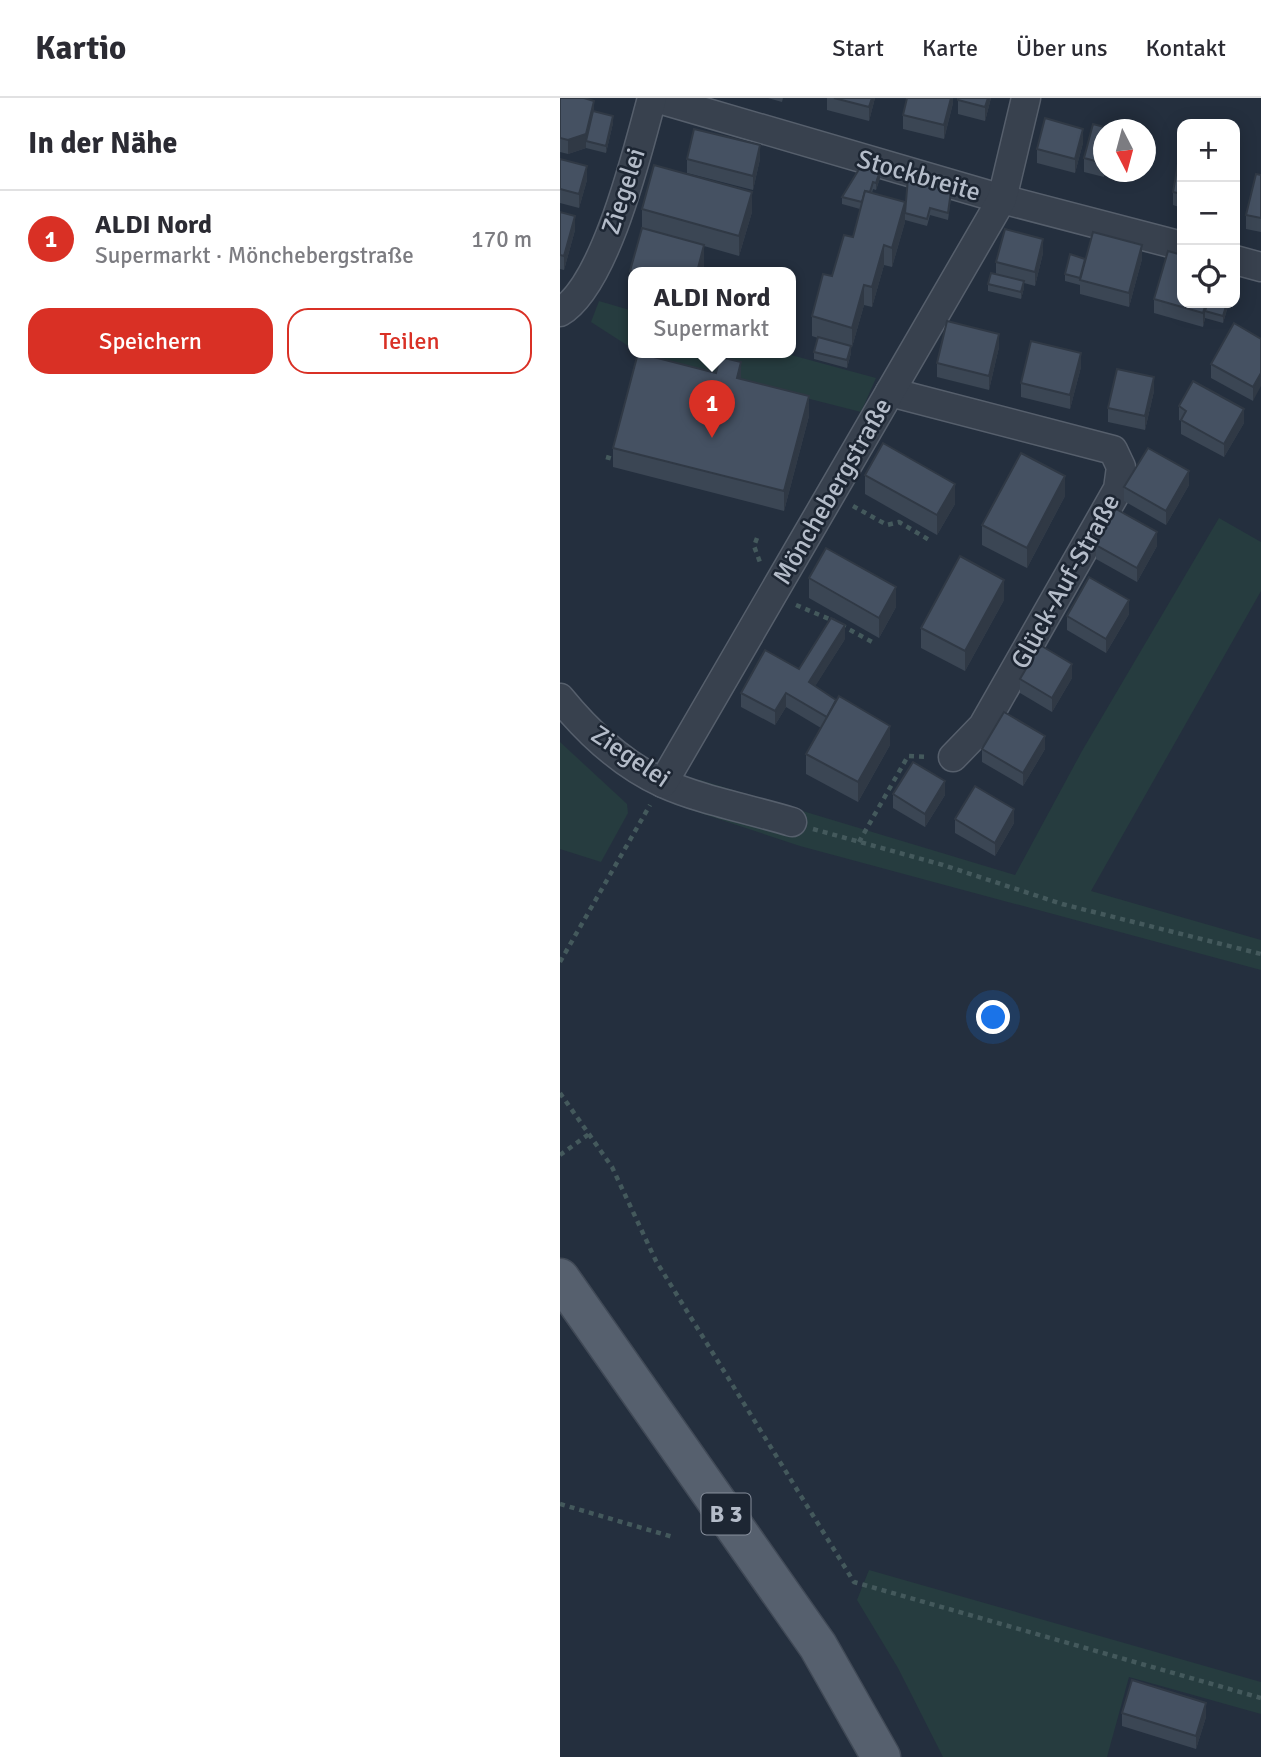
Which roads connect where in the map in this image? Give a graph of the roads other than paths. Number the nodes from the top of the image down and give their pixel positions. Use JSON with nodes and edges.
{"nodes":[{"id":1,"x":654,"y":98,"type":"edge"},
{"id":2,"x":1026,"y":98,"type":"edge"},
{"id":3,"x":1002,"y":199,"type":"junction"},
{"id":4,"x":1178,"y":245,"type":"edge"},
{"id":5,"x":1240,"y":261,"type":"edge"},
{"id":6,"x":1261,"y":267,"type":"edge"},
{"id":7,"x":560,"y":312,"type":"edge"},
{"id":8,"x":890,"y":392,"type":"junction"},
{"id":9,"x":560,"y":698,"type":"edge"},
{"id":10,"x":953,"y":757,"type":"road end"},
{"id":11,"x":663,"y":783,"type":"junction"},
{"id":12,"x":792,"y":822,"type":"road end"},
{"id":13,"x":560,"y":1278,"type":"edge"},
{"id":14,"x":880,"y":1757,"type":"edge"}],
"edges":[{"from":1,"to":3,"type":"street","name":"Stockbreite"},
{"from":1,"to":7,"type":"street","name":"Ziegelei"},
{"from":2,"to":3,"type":"street","name":"Mönchebergstraße"},
{"from":3,"to":4,"type":"street","name":"Stockbreite"},
{"from":3,"to":8,"type":"street","name":"Mönchebergstraße"},
{"from":5,"to":6,"type":"street"},
{"from":8,"to":10,"type":"street","name":"Glück-Auf-Straße"},
{"from":8,"to":11,"type":"street","name":"Mönchebergstraße"},
{"from":9,"to":11,"type":"street","name":"Ziegelei"},
{"from":11,"to":12,"type":"street","name":"Ziegelei"},
{"from":13,"to":14,"type":"main road","number":"B 3"}]}
